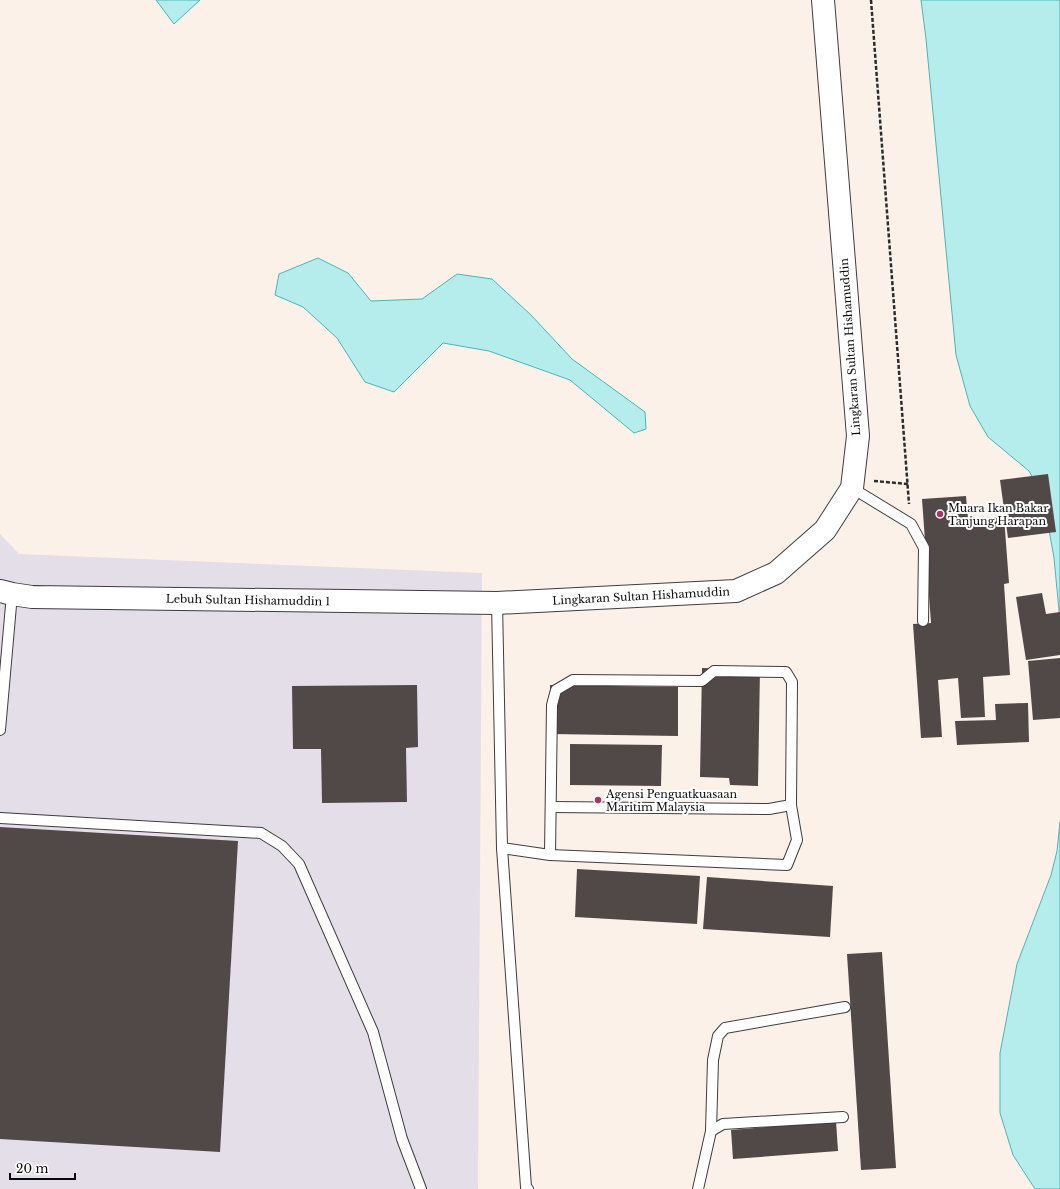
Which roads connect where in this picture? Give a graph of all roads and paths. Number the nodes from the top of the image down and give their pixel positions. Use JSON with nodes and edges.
{"nodes":[{"id":1,"x":823,"y":0,"type":"edge"},
{"id":2,"x":871,"y":0,"type":"edge"},
{"id":3,"x":852,"y":484,"type":"junction"},
{"id":4,"x":908,"y":484,"type":"junction"},
{"id":5,"x":910,"y":524,"type":"junction"},
{"id":6,"x":6,"y":593,"type":"edge"},
{"id":7,"x":497,"y":603,"type":"junction"},
{"id":8,"x":923,"y":621,"type":"dead end"},
{"id":9,"x":2,"y":664,"type":"edge"},
{"id":10,"x":0,"y":730,"type":"edge"},
{"id":11,"x":791,"y":805,"type":"junction"},
{"id":12,"x":551,"y":807,"type":"junction"},
{"id":13,"x":0,"y":818,"type":"edge"},
{"id":14,"x":502,"y":848,"type":"junction"},
{"id":15,"x":550,"y":855,"type":"junction"},
{"id":16,"x":845,"y":1007,"type":"dead end"},
{"id":17,"x":843,"y":1117,"type":"dead end"},
{"id":18,"x":711,"y":1131,"type":"junction"},
{"id":19,"x":421,"y":1189,"type":"edge"},
{"id":20,"x":528,"y":1189,"type":"edge"},
{"id":21,"x":698,"y":1189,"type":"edge"}],
"edges":[{"from":1,"to":3,"type":"street","name":"Lingkaran Sultan Hishamuddin"},
{"from":2,"to":4,"type":"path"},
{"from":3,"to":4,"type":"path"},
{"from":3,"to":5,"type":"lane"},
{"from":3,"to":7,"type":"street","name":"Lingkaran Sultan Hishamuddin"},
{"from":4,"to":5,"type":"path"},
{"from":5,"to":8,"type":"lane"},
{"from":6,"to":7,"type":"street","name":"Lebuh Sultan Hishamuddin 1"},
{"from":6,"to":9,"type":"lane"},
{"from":7,"to":14,"type":"lane"},
{"from":9,"to":10,"type":"lane"},
{"from":11,"to":12,"type":"lane"},
{"from":11,"to":12,"type":"lane"},
{"from":11,"to":15,"type":"lane"},
{"from":12,"to":15,"type":"lane"},
{"from":13,"to":19,"type":"lane"},
{"from":14,"to":15,"type":"lane"},
{"from":14,"to":20,"type":"lane"},
{"from":16,"to":18,"type":"lane"},
{"from":17,"to":18,"type":"lane"},
{"from":18,"to":21,"type":"lane"}]}
